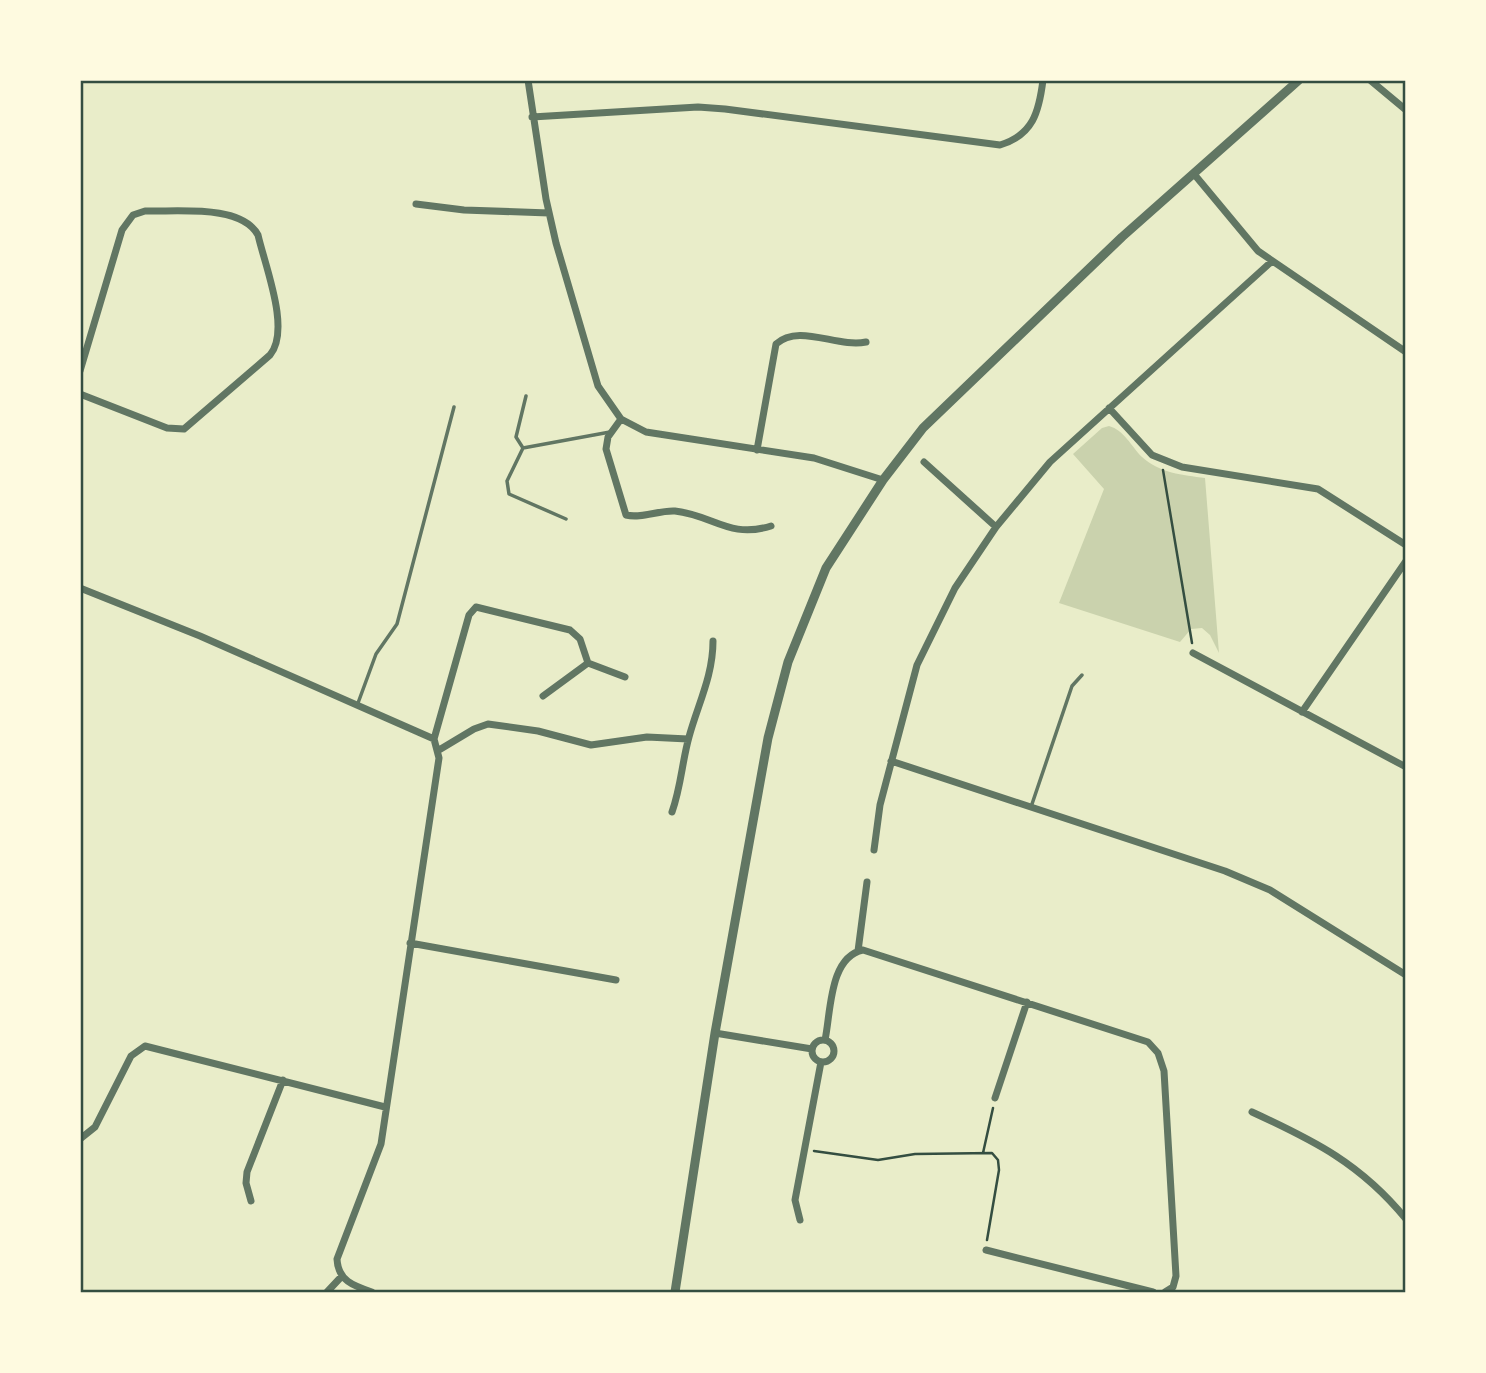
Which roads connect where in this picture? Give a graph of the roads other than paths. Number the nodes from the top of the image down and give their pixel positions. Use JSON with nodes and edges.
{"nodes":[{"id":1,"x":528,"y":80,"type":"edge"},
{"id":2,"x":1043,"y":80,"type":"edge"},
{"id":3,"x":1299,"y":80,"type":"edge"},
{"id":4,"x":1370,"y":80,"type":"edge"},
{"id":5,"x":1405,"y":110,"type":"edge"},
{"id":6,"x":532,"y":117,"type":"junction"},
{"id":7,"x":1194,"y":174,"type":"junction"},
{"id":8,"x":416,"y":204,"type":"dead end"},
{"id":9,"x":549,"y":213,"type":"junction"},
{"id":10,"x":1271,"y":262,"type":"junction"},
{"id":11,"x":866,"y":342,"type":"dead end"},
{"id":12,"x":1405,"y":352,"type":"edge"},
{"id":13,"x":80,"y":371,"type":"edge"},
{"id":14,"x":80,"y":394,"type":"edge"},
{"id":15,"x":526,"y":397,"type":"dead end"},
{"id":16,"x":454,"y":407,"type":"dead end"},
{"id":17,"x":1109,"y":408,"type":"junction"},
{"id":18,"x":621,"y":419,"type":"junction"},
{"id":19,"x":612,"y":432,"type":"junction"},
{"id":20,"x":523,"y":449,"type":"junction"},
{"id":21,"x":757,"y":450,"type":"junction"},
{"id":22,"x":924,"y":462,"type":"dead end"},
{"id":23,"x":883,"y":480,"type":"junction"},
{"id":24,"x":565,"y":519,"type":"dead end"},
{"id":25,"x":771,"y":526,"type":"dead end"},
{"id":26,"x":996,"y":527,"type":"junction"},
{"id":27,"x":1405,"y":545,"type":"edge"},
{"id":28,"x":1405,"y":561,"type":"edge"},
{"id":29,"x":80,"y":588,"type":"edge"},
{"id":30,"x":713,"y":641,"type":"dead end"},
{"id":31,"x":1193,"y":653,"type":"road end"},
{"id":32,"x":588,"y":663,"type":"junction"},
{"id":33,"x":1082,"y":675,"type":"dead end"},
{"id":34,"x":625,"y":677,"type":"dead end"},
{"id":35,"x":543,"y":696,"type":"dead end"},
{"id":36,"x":358,"y":704,"type":"junction"},
{"id":37,"x":1302,"y":712,"type":"junction"},
{"id":38,"x":435,"y":739,"type":"junction"},
{"id":39,"x":688,"y":739,"type":"junction"},
{"id":40,"x":439,"y":750,"type":"junction"},
{"id":41,"x":891,"y":761,"type":"junction"},
{"id":42,"x":1405,"y":767,"type":"edge"},
{"id":43,"x":1031,"y":807,"type":"junction"},
{"id":44,"x":672,"y":812,"type":"dead end"},
{"id":45,"x":874,"y":850,"type":"dead end"},
{"id":46,"x":867,"y":881,"type":"dead end"},
{"id":47,"x":410,"y":943,"type":"junction"},
{"id":48,"x":858,"y":951,"type":"junction"},
{"id":49,"x":1405,"y":975,"type":"edge"},
{"id":50,"x":616,"y":980,"type":"dead end"},
{"id":51,"x":1027,"y":1002,"type":"junction"},
{"id":52,"x":715,"y":1033,"type":"junction"},
{"id":53,"x":825,"y":1040,"type":"junction"},
{"id":54,"x":812,"y":1049,"type":"junction"},
{"id":55,"x":821,"y":1062,"type":"junction"},
{"id":56,"x":283,"y":1080,"type":"junction"},
{"id":57,"x":995,"y":1098,"type":"road end"},
{"id":58,"x":385,"y":1107,"type":"junction"},
{"id":59,"x":1252,"y":1112,"type":"dead end"},
{"id":60,"x":80,"y":1139,"type":"edge"},
{"id":61,"x":251,"y":1201,"type":"dead end"},
{"id":62,"x":1405,"y":1219,"type":"edge"},
{"id":63,"x":800,"y":1220,"type":"dead end"},
{"id":64,"x":986,"y":1250,"type":"road end"},
{"id":65,"x":342,"y":1276,"type":"junction"},
{"id":66,"x":327,"y":1293,"type":"edge"},
{"id":67,"x":372,"y":1293,"type":"edge"},
{"id":68,"x":675,"y":1293,"type":"edge"},
{"id":69,"x":1153,"y":1293,"type":"edge"},
{"id":70,"x":1165,"y":1293,"type":"edge"}],
"edges":[{"from":1,"to":6,"type":"street"},
{"from":2,"to":6,"type":"street"},
{"from":3,"to":7,"type":"street"},
{"from":4,"to":5,"type":"street"},
{"from":6,"to":9,"type":"street"},
{"from":7,"to":10,"type":"street"},
{"from":7,"to":23,"type":"street"},
{"from":8,"to":9,"type":"street"},
{"from":9,"to":18,"type":"street"},
{"from":10,"to":12,"type":"street"},
{"from":10,"to":17,"type":"street"},
{"from":11,"to":21,"type":"street"},
{"from":13,"to":14,"type":"street"},
{"from":15,"to":20,"type":"lane"},
{"from":16,"to":36,"type":"lane"},
{"from":17,"to":26,"type":"street"},
{"from":17,"to":27,"type":"street"},
{"from":18,"to":19,"type":"street"},
{"from":18,"to":21,"type":"street"},
{"from":19,"to":20,"type":"lane"},
{"from":19,"to":25,"type":"street"},
{"from":20,"to":24,"type":"lane"},
{"from":21,"to":23,"type":"street"},
{"from":22,"to":26,"type":"street"},
{"from":23,"to":52,"type":"street"},
{"from":26,"to":41,"type":"street"},
{"from":28,"to":37,"type":"street"},
{"from":29,"to":36,"type":"street"},
{"from":30,"to":39,"type":"street"},
{"from":31,"to":37,"type":"street"},
{"from":32,"to":34,"type":"street"},
{"from":32,"to":35,"type":"street"},
{"from":32,"to":38,"type":"street"},
{"from":33,"to":43,"type":"lane"},
{"from":36,"to":38,"type":"street"},
{"from":37,"to":42,"type":"street"},
{"from":38,"to":40,"type":"street"},
{"from":39,"to":40,"type":"street"},
{"from":39,"to":44,"type":"street"},
{"from":40,"to":47,"type":"street"},
{"from":41,"to":43,"type":"street"},
{"from":41,"to":45,"type":"street"},
{"from":43,"to":49,"type":"street"},
{"from":46,"to":48,"type":"street"},
{"from":47,"to":50,"type":"street"},
{"from":47,"to":58,"type":"street"},
{"from":48,"to":51,"type":"street"},
{"from":48,"to":53,"type":"street"},
{"from":51,"to":57,"type":"street"},
{"from":51,"to":70,"type":"street"},
{"from":52,"to":54,"type":"street"},
{"from":52,"to":68,"type":"street"},
{"from":53,"to":54,"type":"street"},
{"from":53,"to":55,"type":"street"},
{"from":54,"to":55,"type":"street"},
{"from":55,"to":63,"type":"street"},
{"from":56,"to":58,"type":"street"},
{"from":56,"to":60,"type":"street"},
{"from":56,"to":61,"type":"street"},
{"from":58,"to":65,"type":"street"},
{"from":59,"to":62,"type":"street"},
{"from":64,"to":69,"type":"street"},
{"from":65,"to":66,"type":"street"},
{"from":65,"to":67,"type":"street"}]}
